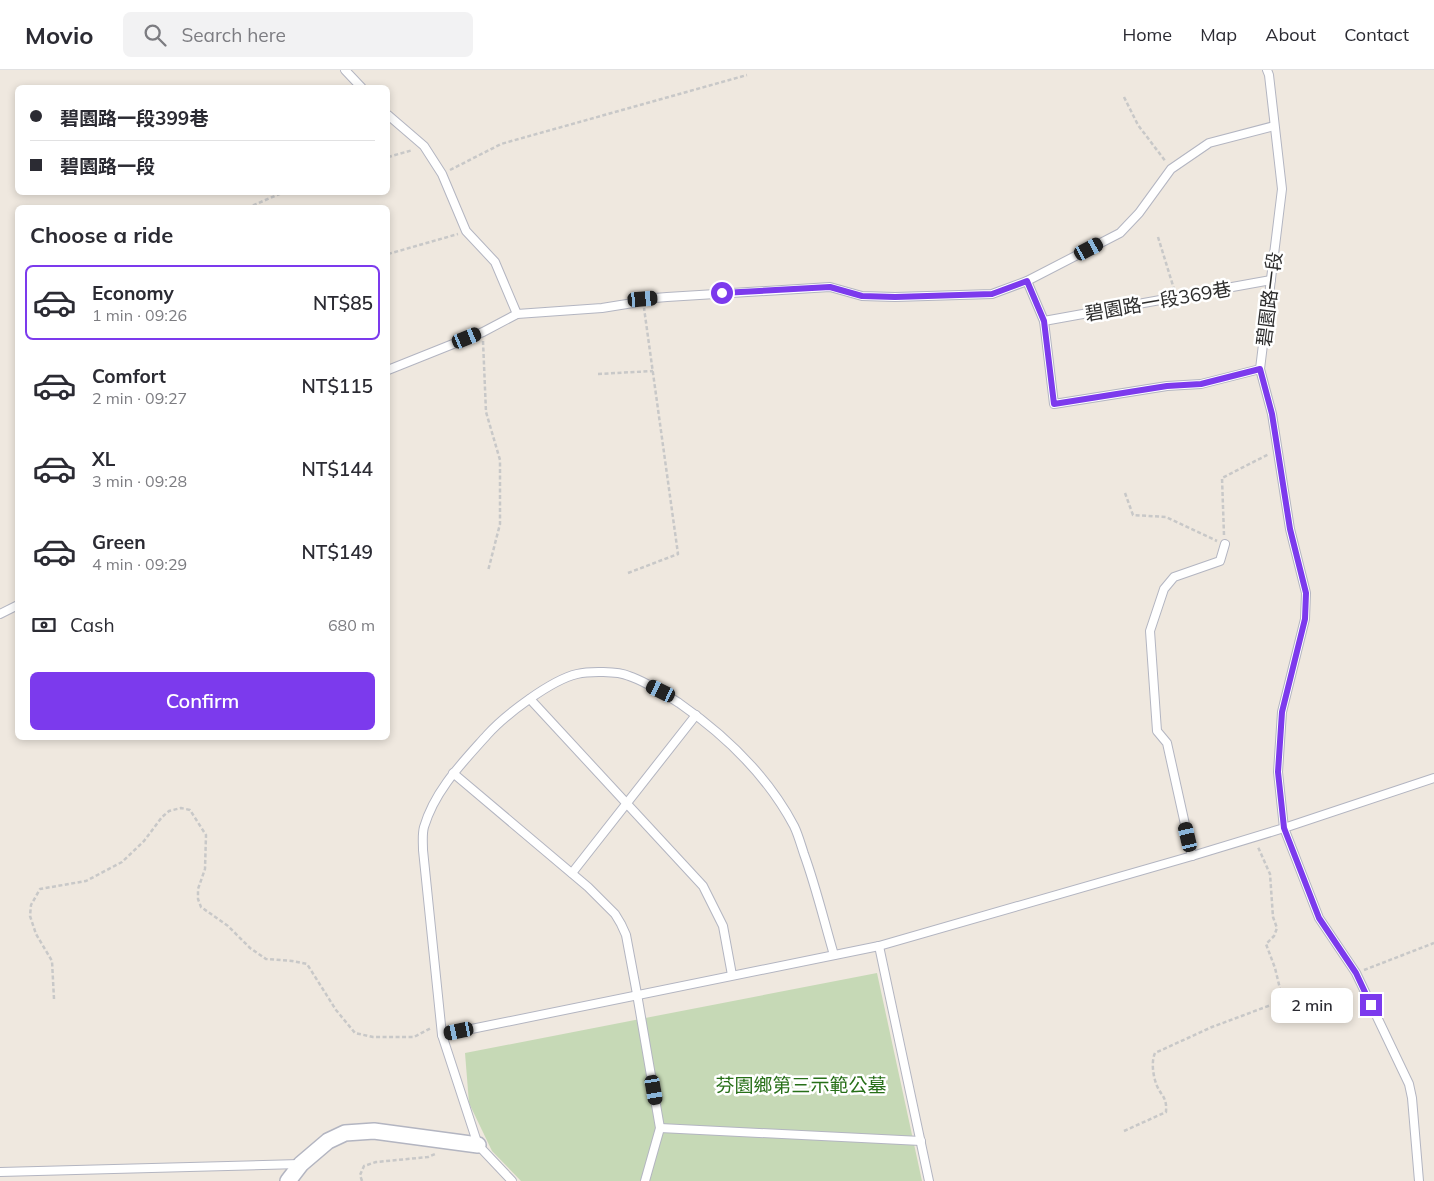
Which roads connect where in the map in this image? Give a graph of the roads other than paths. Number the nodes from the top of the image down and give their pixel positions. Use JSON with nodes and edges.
{"nodes":[{"id":1,"x":345,"y":70,"type":"edge"},
{"id":2,"x":1267,"y":70,"type":"edge"},
{"id":3,"x":359,"y":85,"type":"edge"},
{"id":4,"x":390,"y":117,"type":"edge"},
{"id":5,"x":1274,"y":126,"type":"junction"},
{"id":6,"x":1272,"y":280,"type":"junction"},
{"id":7,"x":1027,"y":281,"type":"junction"},
{"id":8,"x":517,"y":314,"type":"junction"},
{"id":9,"x":1044,"y":321,"type":"junction"},
{"id":10,"x":390,"y":369,"type":"edge"},
{"id":11,"x":1260,"y":369,"type":"junction"},
{"id":12,"x":1225,"y":544,"type":"road end"},
{"id":13,"x":15,"y":606,"type":"edge"},
{"id":14,"x":0,"y":614,"type":"edge"},
{"id":15,"x":530,"y":699,"type":"junction"},
{"id":16,"x":696,"y":715,"type":"junction"},
{"id":17,"x":453,"y":772,"type":"junction"},
{"id":18,"x":1434,"y":778,"type":"edge"},
{"id":19,"x":626,"y":803,"type":"junction"},
{"id":20,"x":1284,"y":828,"type":"junction"},
{"id":21,"x":1192,"y":856,"type":"junction"},
{"id":22,"x":572,"y":872,"type":"junction"},
{"id":23,"x":879,"y":946,"type":"junction"},
{"id":24,"x":834,"y":955,"type":"junction"},
{"id":25,"x":732,"y":975,"type":"junction"},
{"id":26,"x":637,"y":994,"type":"junction"},
{"id":27,"x":442,"y":1035,"type":"junction"},
{"id":28,"x":660,"y":1128,"type":"junction"},
{"id":29,"x":920,"y":1141,"type":"junction"},
{"id":30,"x":478,"y":1145,"type":"junction"},
{"id":31,"x":301,"y":1164,"type":"junction"},
{"id":32,"x":0,"y":1172,"type":"edge"},
{"id":33,"x":288,"y":1181,"type":"edge"},
{"id":34,"x":512,"y":1181,"type":"edge"},
{"id":35,"x":645,"y":1181,"type":"edge"},
{"id":36,"x":929,"y":1181,"type":"edge"},
{"id":37,"x":1419,"y":1181,"type":"edge"}],
"edges":[{"from":1,"to":3,"type":"lane"},
{"from":2,"to":5,"type":"lane","name":"碧園路一段"},
{"from":4,"to":8,"type":"lane"},
{"from":5,"to":6,"type":"lane","name":"碧園路一段"},
{"from":5,"to":7,"type":"lane"},
{"from":6,"to":9,"type":"lane","name":"碧園路一段369巷"},
{"from":6,"to":11,"type":"lane","name":"碧園路一段"},
{"from":7,"to":8,"type":"lane"},
{"from":7,"to":9,"type":"lane"},
{"from":8,"to":10,"type":"lane"},
{"from":9,"to":11,"type":"lane"},
{"from":11,"to":20,"type":"lane","name":"碧園路一段"},
{"from":12,"to":21,"type":"lane"},
{"from":13,"to":14,"type":"lane"},
{"from":15,"to":16,"type":"lane"},
{"from":15,"to":17,"type":"lane"},
{"from":15,"to":19,"type":"lane"},
{"from":16,"to":19,"type":"lane"},
{"from":16,"to":24,"type":"lane"},
{"from":17,"to":22,"type":"lane"},
{"from":17,"to":27,"type":"lane"},
{"from":18,"to":20,"type":"lane"},
{"from":19,"to":22,"type":"lane"},
{"from":19,"to":25,"type":"lane"},
{"from":20,"to":21,"type":"lane"},
{"from":20,"to":37,"type":"lane","name":"碧園路一段"},
{"from":21,"to":23,"type":"lane"},
{"from":22,"to":26,"type":"lane"},
{"from":23,"to":24,"type":"lane"},
{"from":23,"to":29,"type":"lane"},
{"from":24,"to":25,"type":"lane"},
{"from":25,"to":26,"type":"lane"},
{"from":26,"to":27,"type":"lane"},
{"from":26,"to":28,"type":"lane"},
{"from":27,"to":30,"type":"lane"},
{"from":28,"to":29,"type":"lane"},
{"from":28,"to":35,"type":"lane"},
{"from":29,"to":36,"type":"lane"},
{"from":30,"to":31,"type":"street"},
{"from":30,"to":34,"type":"lane"},
{"from":31,"to":32,"type":"lane"},
{"from":31,"to":33,"type":"street"}]}
